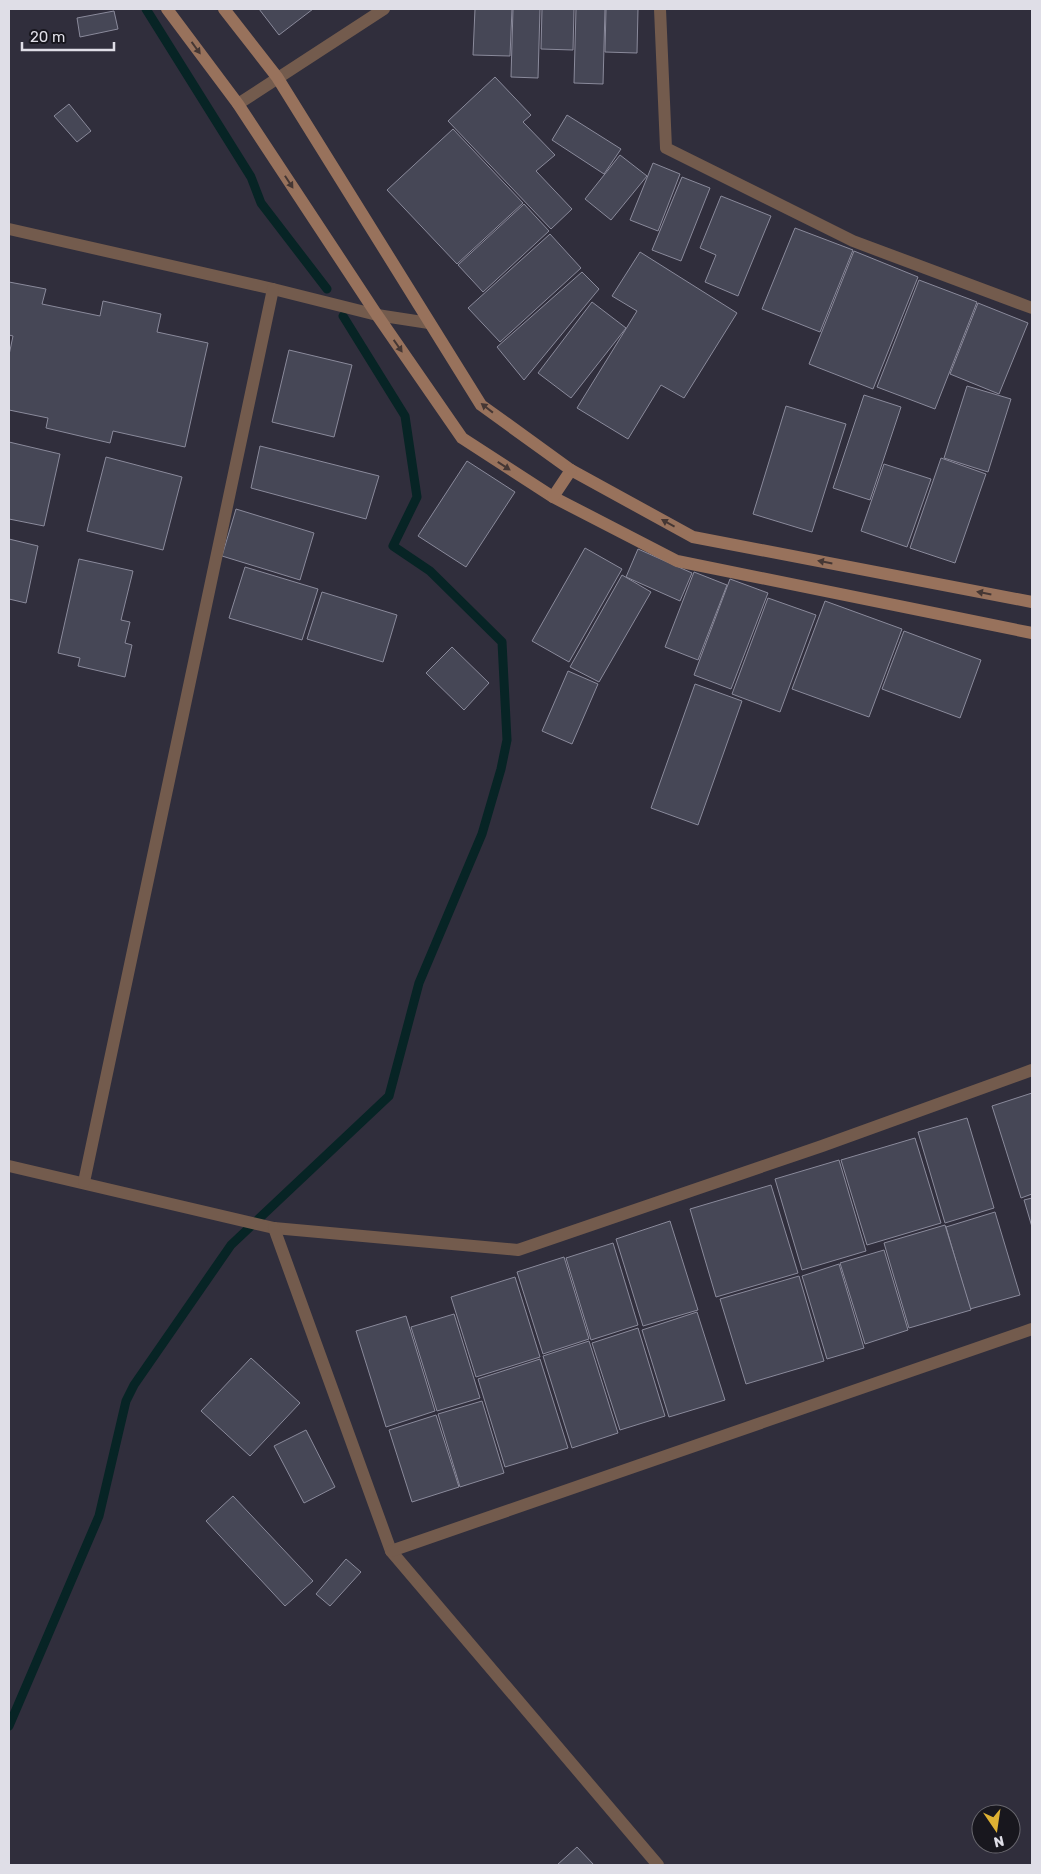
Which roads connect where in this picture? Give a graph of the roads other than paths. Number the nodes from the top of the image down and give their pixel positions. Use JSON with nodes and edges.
{"nodes":[{"id":1,"x":167,"y":9,"type":"edge"},
{"id":2,"x":224,"y":9,"type":"edge"},
{"id":3,"x":384,"y":9,"type":"edge"},
{"id":4,"x":660,"y":9,"type":"edge"},
{"id":5,"x":277,"y":77,"type":"junction"},
{"id":6,"x":238,"y":104,"type":"junction"},
{"id":7,"x":9,"y":229,"type":"edge"},
{"id":8,"x":273,"y":289,"type":"junction"},
{"id":9,"x":1032,"y":308,"type":"edge"},
{"id":10,"x":376,"y":316,"type":"junction"},
{"id":11,"x":429,"y":323,"type":"junction"},
{"id":12,"x":571,"y":470,"type":"junction"},
{"id":13,"x":553,"y":497,"type":"junction"},
{"id":14,"x":1032,"y":602,"type":"edge"},
{"id":15,"x":1032,"y":633,"type":"edge"},
{"id":16,"x":1032,"y":1070,"type":"edge"},
{"id":17,"x":9,"y":1166,"type":"edge"},
{"id":18,"x":84,"y":1182,"type":"junction"},
{"id":19,"x":274,"y":1228,"type":"junction"},
{"id":20,"x":1032,"y":1329,"type":"edge"},
{"id":21,"x":391,"y":1550,"type":"junction"},
{"id":22,"x":658,"y":1865,"type":"edge"}],
"edges":[{"from":1,"to":6,"type":"main road","one_way":true},
{"from":2,"to":5,"type":"main road"},
{"from":3,"to":5,"type":"street"},
{"from":4,"to":9,"type":"street"},
{"from":5,"to":6,"type":"street"},
{"from":5,"to":11,"type":"main road"},
{"from":6,"to":10,"type":"main road","one_way":true},
{"from":7,"to":8,"type":"street"},
{"from":8,"to":10,"type":"street"},
{"from":8,"to":18,"type":"street"},
{"from":10,"to":11,"type":"street"},
{"from":10,"to":13,"type":"main road","one_way":true},
{"from":12,"to":11,"type":"main road","one_way":true},
{"from":12,"to":13,"type":"main road"},
{"from":14,"to":12,"type":"main road","one_way":true},
{"from":13,"to":15,"type":"main road"},
{"from":16,"to":19,"type":"street"},
{"from":17,"to":18,"type":"street"},
{"from":18,"to":19,"type":"street"},
{"from":19,"to":21,"type":"street"},
{"from":20,"to":21,"type":"street"},
{"from":21,"to":22,"type":"street"}]}
